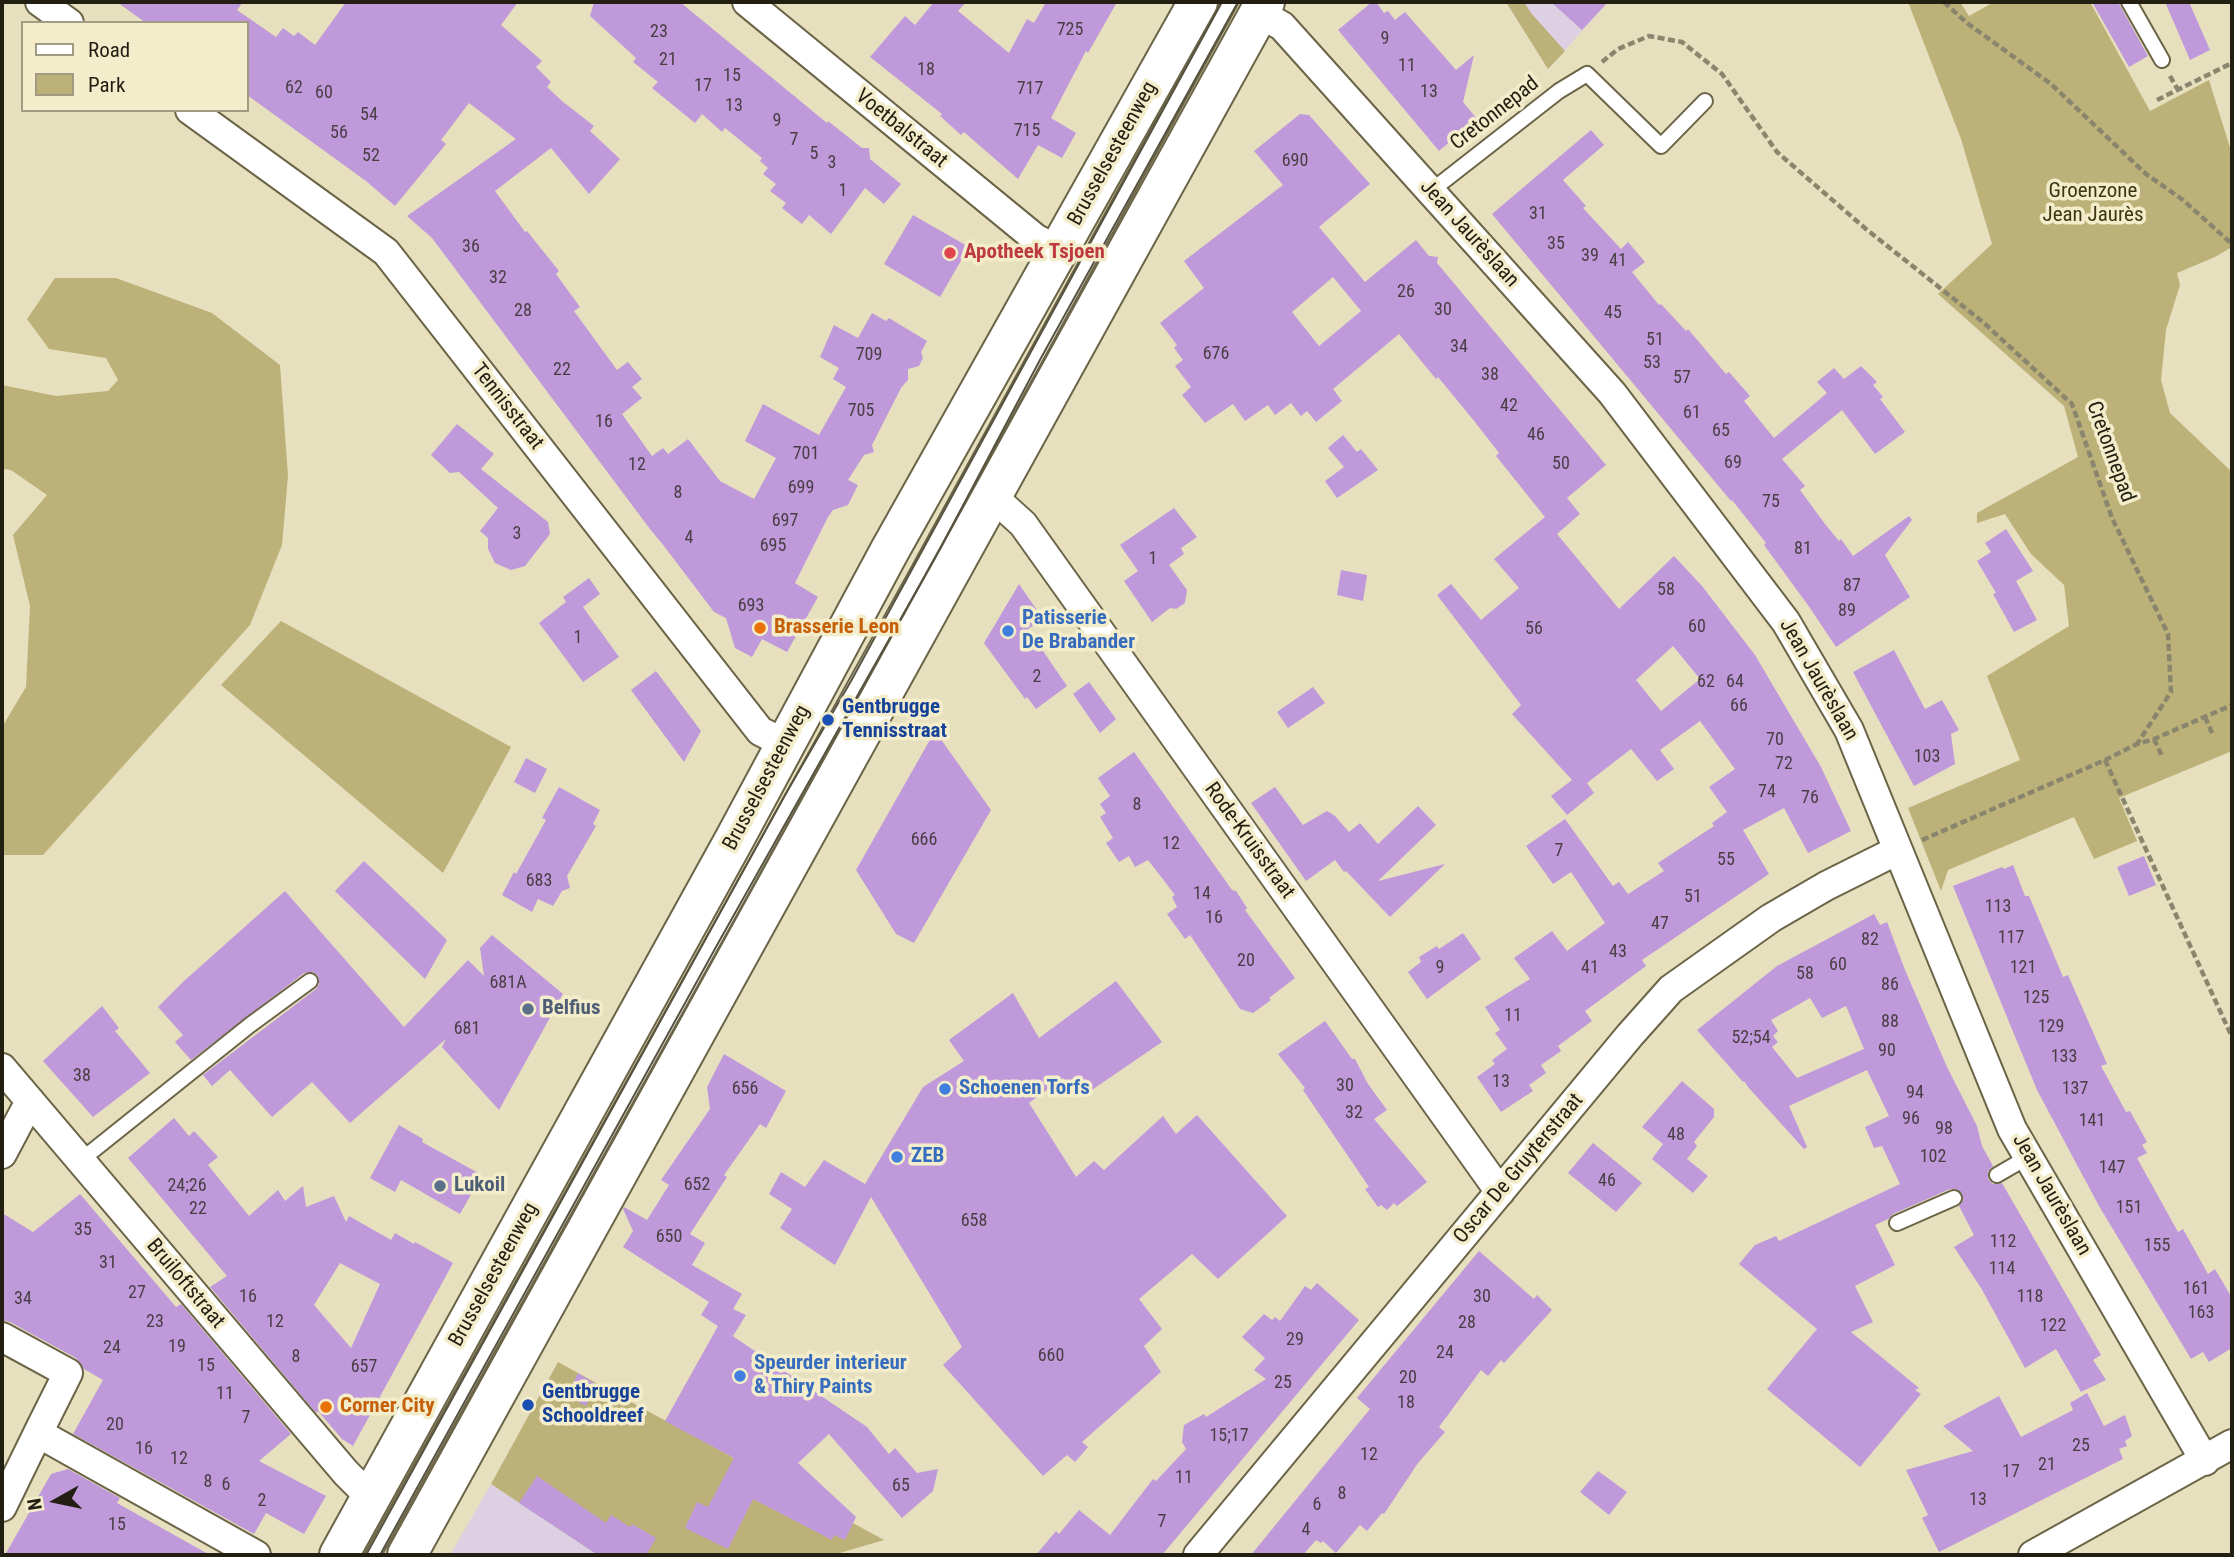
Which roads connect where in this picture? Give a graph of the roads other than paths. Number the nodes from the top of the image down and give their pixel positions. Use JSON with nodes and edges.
{"nodes":[{"id":1,"x":40,"y":2,"type":"edge"},
{"id":2,"x":747,"y":2,"type":"edge"},
{"id":3,"x":1198,"y":2,"type":"edge"},
{"id":4,"x":2129,"y":2,"type":"edge"},
{"id":5,"x":1251,"y":6,"type":"edge"},
{"id":6,"x":66,"y":21,"type":"edge"},
{"id":7,"x":2162,"y":60,"type":"dead end"},
{"id":8,"x":1705,"y":101,"type":"dead end"},
{"id":9,"x":193,"y":112,"type":"edge"},
{"id":10,"x":1430,"y":191,"type":"junction"},
{"id":11,"x":1059,"y":251,"type":"junction"},
{"id":12,"x":992,"y":496,"type":"junction"},
{"id":13,"x":785,"y":744,"type":"junction"},
{"id":14,"x":1898,"y":850,"type":"junction"},
{"id":15,"x":310,"y":981,"type":"dead end"},
{"id":16,"x":2,"y":1068,"type":"edge"},
{"id":17,"x":30,"y":1101,"type":"junction"},
{"id":18,"x":2,"y":1154,"type":"edge"},
{"id":19,"x":2028,"y":1157,"type":"junction"},
{"id":20,"x":80,"y":1161,"type":"junction"},
{"id":21,"x":1997,"y":1175,"type":"dead end"},
{"id":22,"x":1500,"y":1192,"type":"junction"},
{"id":23,"x":1954,"y":1198,"type":"dead end"},
{"id":24,"x":1898,"y":1223,"type":"dead end"},
{"id":25,"x":2,"y":1337,"type":"edge"},
{"id":26,"x":38,"y":1433,"type":"junction"},
{"id":27,"x":2232,"y":1444,"type":"edge"},
{"id":28,"x":2205,"y":1461,"type":"junction"},
{"id":29,"x":371,"y":1498,"type":"junction"},
{"id":30,"x":2,"y":1507,"type":"edge"},
{"id":31,"x":256,"y":1555,"type":"edge"},
{"id":32,"x":338,"y":1555,"type":"edge"},
{"id":33,"x":373,"y":1555,"type":"edge"},
{"id":34,"x":407,"y":1555,"type":"edge"},
{"id":35,"x":1198,"y":1555,"type":"edge"},
{"id":36,"x":2033,"y":1555,"type":"edge"}],
"edges":[{"from":1,"to":6,"type":"street"},
{"from":2,"to":11,"type":"street","name":"Voetbalstraat"},
{"from":3,"to":11,"type":"main road","name":"Brusselsesteenweg"},
{"from":4,"to":7,"type":"lane"},
{"from":5,"to":10,"type":"street","name":"Jean Jaurèslaan"},
{"from":5,"to":12,"type":"main road"},
{"from":5,"to":33,"type":"lane"},
{"from":8,"to":10,"type":"lane","name":"Cretonnepad"},
{"from":9,"to":13,"type":"street","name":"Tennisstraat"},
{"from":10,"to":14,"type":"street","name":"Jean Jaurèslaan"},
{"from":11,"to":13,"type":"main road","name":"Brusselsesteenweg"},
{"from":12,"to":22,"type":"street","name":"Rode-Kruisstraat"},
{"from":12,"to":34,"type":"main road"},
{"from":13,"to":29,"type":"main road","name":"Brusselsesteenweg"},
{"from":14,"to":19,"type":"street","name":"Jean Jaurèslaan"},
{"from":14,"to":22,"type":"street","name":"Oscar De Gruyterstraat"},
{"from":15,"to":20,"type":"lane"},
{"from":16,"to":17,"type":"street","name":"Bruiloftstraat"},
{"from":17,"to":18,"type":"street"},
{"from":17,"to":20,"type":"street","name":"Bruiloftstraat"},
{"from":19,"to":21,"type":"lane"},
{"from":19,"to":28,"type":"street","name":"Jean Jaurèslaan"},
{"from":20,"to":29,"type":"street","name":"Bruiloftstraat"},
{"from":22,"to":35,"type":"street","name":"Oscar De Gruyterstraat"},
{"from":23,"to":24,"type":"lane"},
{"from":25,"to":26,"type":"street"},
{"from":26,"to":30,"type":"street"},
{"from":26,"to":31,"type":"street"},
{"from":27,"to":28,"type":"street"},
{"from":28,"to":36,"type":"street"},
{"from":29,"to":32,"type":"main road","name":"Brusselsesteenweg"}]}
